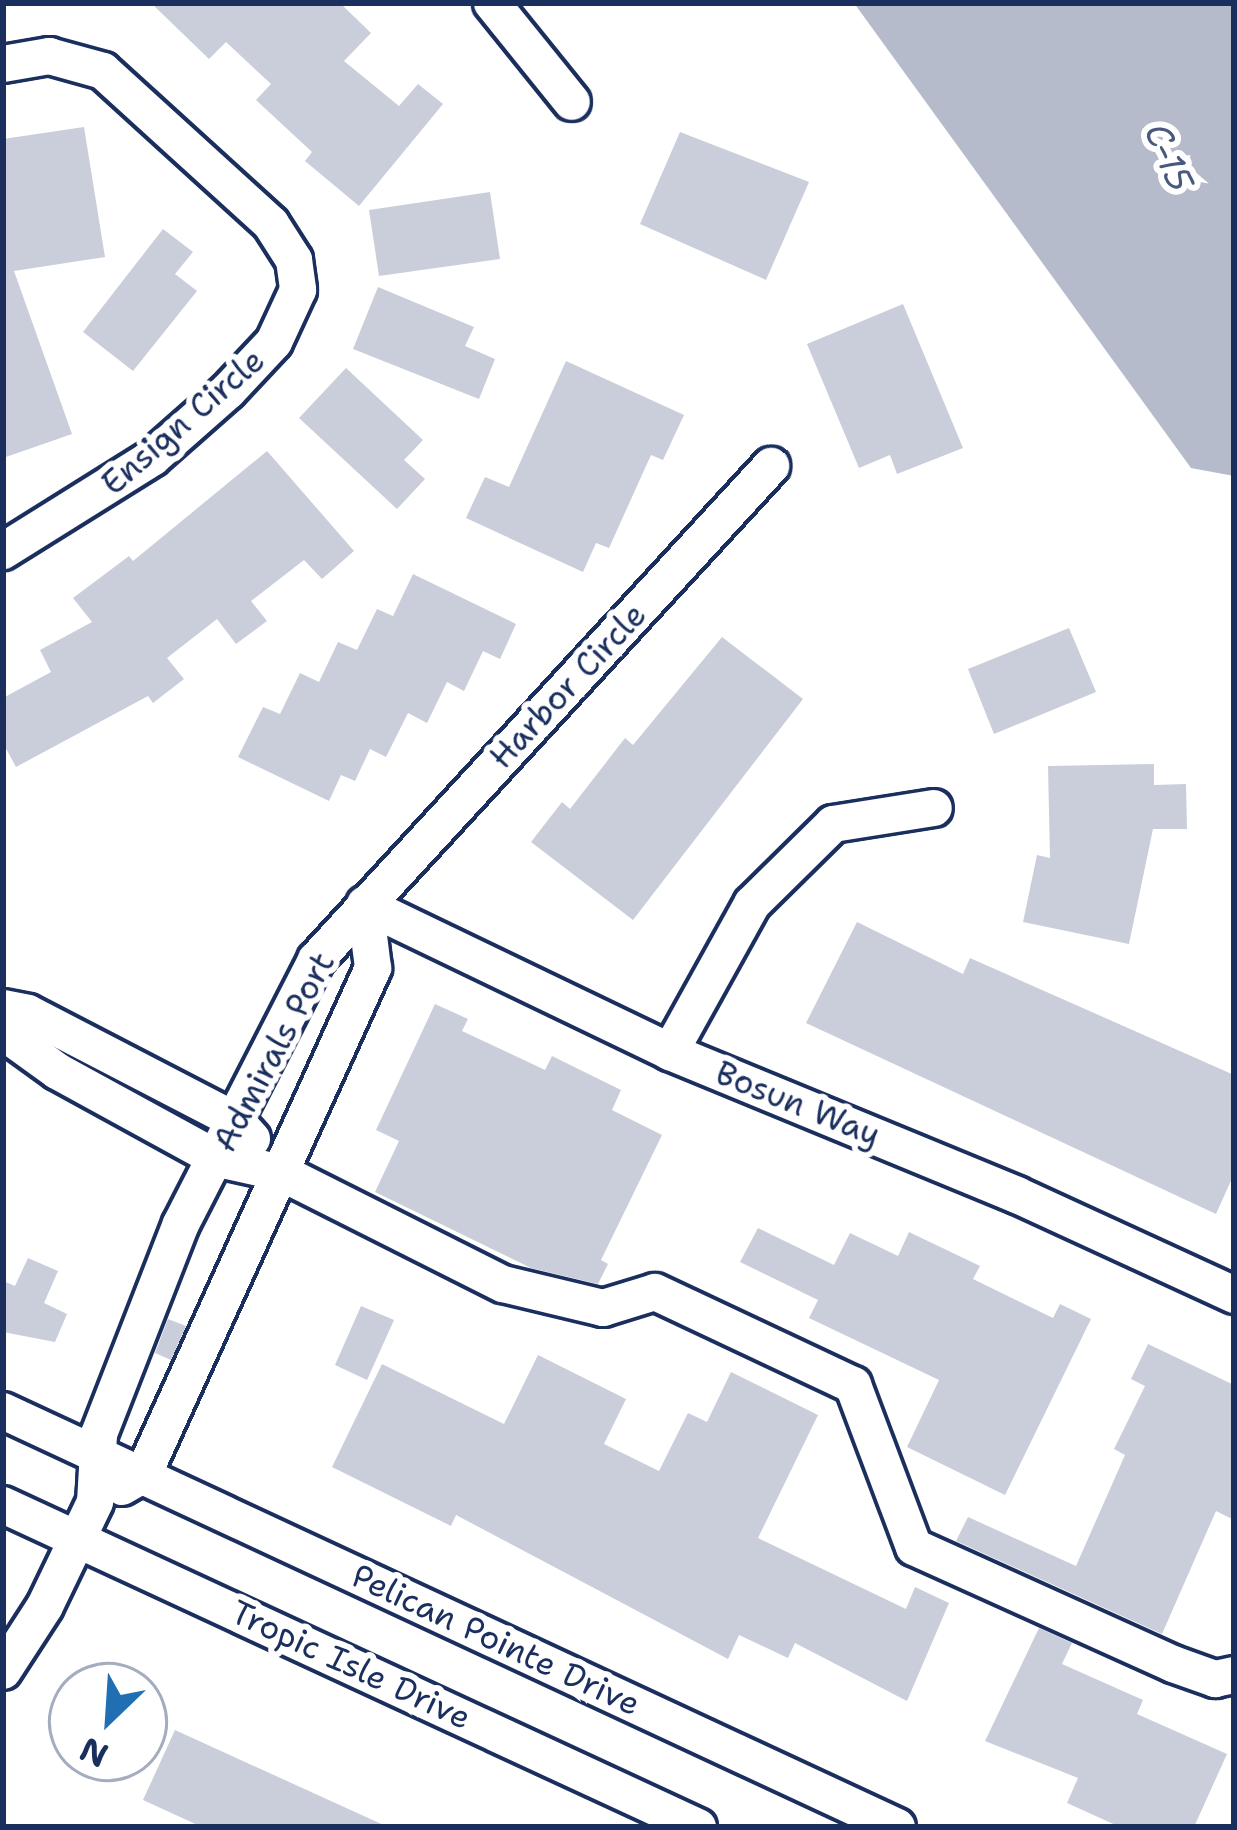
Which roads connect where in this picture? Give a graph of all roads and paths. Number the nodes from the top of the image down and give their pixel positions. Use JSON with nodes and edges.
{"nodes":[{"id":1,"x":492,"y":3,"type":"edge"},
{"id":2,"x":3,"y":64,"type":"edge"},
{"id":3,"x":572,"y":102,"type":"dead end"},
{"id":4,"x":771,"y":466,"type":"dead end"},
{"id":5,"x":3,"y":551,"type":"edge"},
{"id":6,"x":934,"y":808,"type":"dead end"},
{"id":7,"x":365,"y":905,"type":"junction"},
{"id":8,"x":3,"y":1008,"type":"edge"},
{"id":9,"x":3,"y":1032,"type":"edge"},
{"id":10,"x":670,"y":1052,"type":"junction"},
{"id":11,"x":236,"y":1121,"type":"junction"},
{"id":12,"x":218,"y":1159,"type":"junction"},
{"id":13,"x":282,"y":1173,"type":"junction"},
{"id":14,"x":1234,"y":1295,"type":"edge"},
{"id":15,"x":3,"y":1412,"type":"edge"},
{"id":16,"x":95,"y":1455,"type":"junction"},
{"id":17,"x":143,"y":1475,"type":"junction"},
{"id":18,"x":94,"y":1502,"type":"junction"},
{"id":19,"x":3,"y":1505,"type":"edge"},
{"id":20,"x":77,"y":1539,"type":"junction"},
{"id":21,"x":3,"y":1671,"type":"edge"},
{"id":22,"x":1234,"y":1676,"type":"edge"},
{"id":23,"x":698,"y":1827,"type":"edge"},
{"id":24,"x":897,"y":1827,"type":"edge"}],
"edges":[{"from":1,"to":3,"type":"street"},
{"from":2,"to":5,"type":"street","name":"Ensign Circle"},
{"from":4,"to":7,"type":"street","name":"Harbor Circle"},
{"from":6,"to":10,"type":"street"},
{"from":7,"to":10,"type":"street","name":"Bosun Way"},
{"from":7,"to":11,"type":"street","name":"Admirals Port"},
{"from":7,"to":13,"type":"street","name":"Admirals Port"},
{"from":8,"to":11,"type":"street"},
{"from":9,"to":12,"type":"street"},
{"from":10,"to":14,"type":"street","name":"Bosun Way"},
{"from":11,"to":12,"type":"street","name":"Admirals Port"},
{"from":11,"to":13,"type":"street"},
{"from":12,"to":13,"type":"street"},
{"from":12,"to":16,"type":"street","name":"Admirals Port"},
{"from":13,"to":17,"type":"street","name":"Admirals Port"},
{"from":13,"to":22,"type":"street"},
{"from":15,"to":16,"type":"street"},
{"from":16,"to":17,"type":"street","name":"Pelican Pointe Drive"},
{"from":16,"to":18,"type":"street","name":"Admirals Port"},
{"from":17,"to":18,"type":"street"},
{"from":17,"to":24,"type":"street","name":"Pelican Pointe Drive"},
{"from":18,"to":20,"type":"street"},
{"from":19,"to":20,"type":"street","name":"Tropic Isle Drive"},
{"from":20,"to":21,"type":"street"},
{"from":20,"to":23,"type":"street","name":"Tropic Isle Drive"}]}
